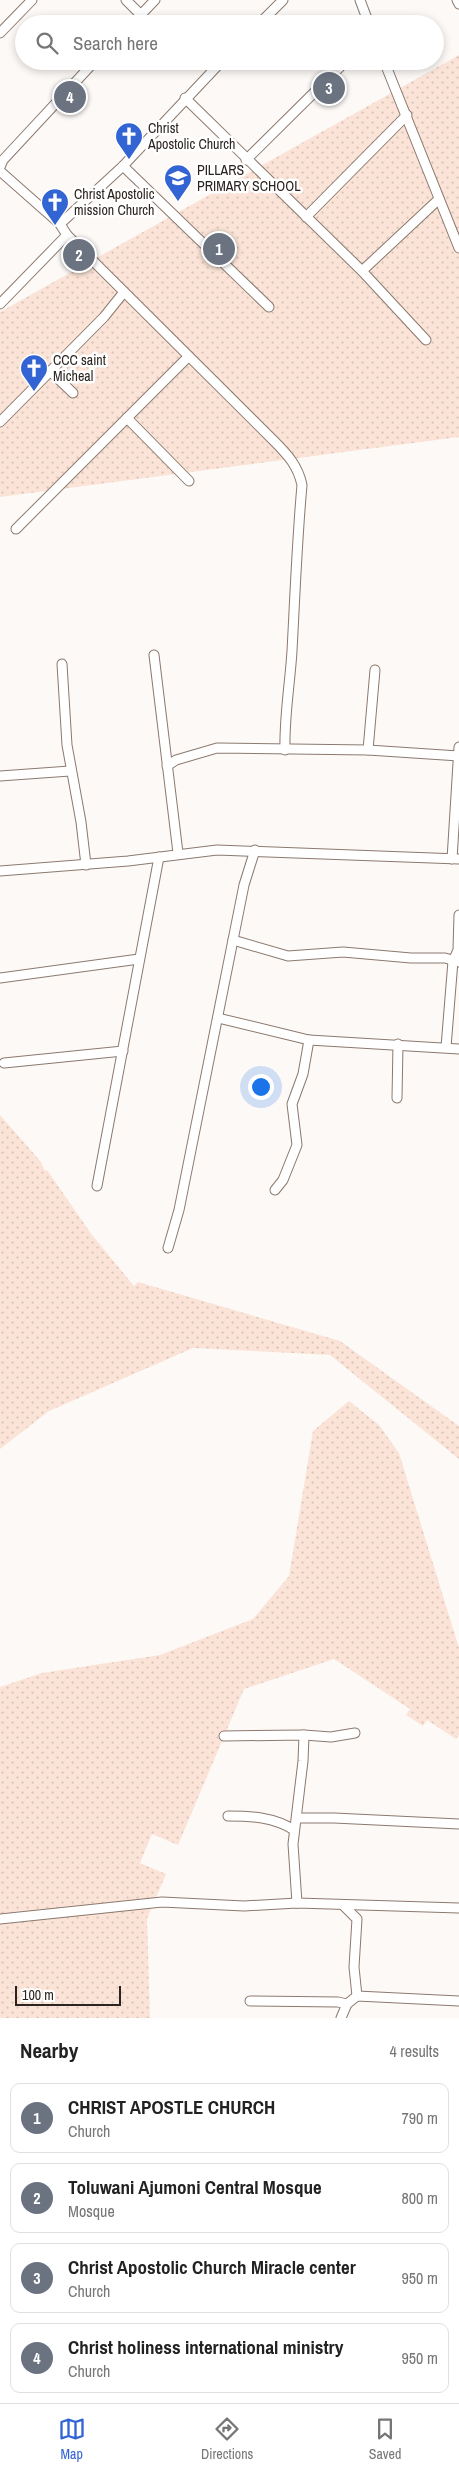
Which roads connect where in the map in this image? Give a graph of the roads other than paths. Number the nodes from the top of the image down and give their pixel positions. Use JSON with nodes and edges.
{"nodes":[{"id":1,"x":32,"y":0,"type":"edge"},
{"id":2,"x":126,"y":0,"type":"edge"},
{"id":3,"x":155,"y":0,"type":"edge"},
{"id":4,"x":283,"y":0,"type":"edge"},
{"id":5,"x":360,"y":0,"type":"edge"},
{"id":6,"x":458,"y":0,"type":"edge"},
{"id":7,"x":459,"y":4,"type":"edge"},
{"id":8,"x":141,"y":14,"type":"joint"},
{"id":9,"x":17,"y":15,"type":"edge"},
{"id":10,"x":268,"y":15,"type":"edge"},
{"id":11,"x":366,"y":15,"type":"edge"},
{"id":12,"x":15,"y":18,"type":"edge"},
{"id":13,"x":0,"y":33,"type":"edge"},
{"id":14,"x":87,"y":70,"type":"edge"},
{"id":15,"x":213,"y":70,"type":"edge"},
{"id":16,"x":337,"y":70,"type":"edge"},
{"id":17,"x":388,"y":70,"type":"edge"},
{"id":18,"x":185,"y":98,"type":"junction"},
{"id":19,"x":407,"y":115,"type":"junction"},
{"id":20,"x":246,"y":160,"type":"junction"},
{"id":21,"x":123,"y":166,"type":"junction"},
{"id":22,"x":0,"y":167,"type":"edge"},
{"id":23,"x":0,"y":171,"type":"edge"},
{"id":24,"x":439,"y":199,"type":"junction"},
{"id":25,"x":306,"y":217,"type":"junction"},
{"id":26,"x":60,"y":224,"type":"junction"},
{"id":27,"x":67,"y":235,"type":"junction"},
{"id":28,"x":459,"y":248,"type":"edge"},
{"id":29,"x":362,"y":271,"type":"junction"},
{"id":30,"x":124,"y":292,"type":"junction"},
{"id":31,"x":0,"y":304,"type":"edge"},
{"id":32,"x":269,"y":307,"type":"dead end"},
{"id":33,"x":426,"y":340,"type":"dead end"},
{"id":34,"x":188,"y":357,"type":"junction"},
{"id":35,"x":50,"y":371,"type":"junction"},
{"id":36,"x":73,"y":393,"type":"dead end"},
{"id":37,"x":127,"y":418,"type":"junction"},
{"id":38,"x":0,"y":422,"type":"edge"},
{"id":39,"x":189,"y":481,"type":"dead end"},
{"id":40,"x":16,"y":529,"type":"dead end"},
{"id":41,"x":154,"y":655,"type":"dead end"},
{"id":42,"x":62,"y":664,"type":"dead end"},
{"id":43,"x":375,"y":670,"type":"dead end"},
{"id":44,"x":285,"y":750,"type":"junction"},
{"id":45,"x":368,"y":750,"type":"junction"},
{"id":46,"x":458,"y":753,"type":"edge"},
{"id":47,"x":167,"y":766,"type":"junction"},
{"id":48,"x":70,"y":771,"type":"junction"},
{"id":49,"x":0,"y":776,"type":"edge"},
{"id":50,"x":255,"y":850,"type":"junction"},
{"id":51,"x":178,"y":853,"type":"junction"},
{"id":52,"x":158,"y":857,"type":"junction"},
{"id":53,"x":456,"y":859,"type":"edge"},
{"id":54,"x":86,"y":864,"type":"junction"},
{"id":55,"x":0,"y":871,"type":"edge"},
{"id":56,"x":459,"y":915,"type":"edge"},
{"id":57,"x":233,"y":940,"type":"junction"},
{"id":58,"x":139,"y":959,"type":"junction"},
{"id":59,"x":456,"y":961,"type":"edge"},
{"id":60,"x":0,"y":978,"type":"edge"},
{"id":61,"x":218,"y":1018,"type":"junction"},
{"id":62,"x":309,"y":1040,"type":"junction"},
{"id":63,"x":398,"y":1044,"type":"junction"},
{"id":64,"x":446,"y":1048,"type":"junction"},
{"id":65,"x":459,"y":1049,"type":"edge"},
{"id":66,"x":123,"y":1051,"type":"junction"},
{"id":67,"x":4,"y":1063,"type":"dead end"},
{"id":68,"x":397,"y":1098,"type":"dead end"},
{"id":69,"x":98,"y":1186,"type":"dead end"},
{"id":70,"x":275,"y":1190,"type":"dead end"},
{"id":71,"x":168,"y":1248,"type":"dead end"},
{"id":72,"x":355,"y":1733,"type":"dead end"},
{"id":73,"x":304,"y":1735,"type":"junction"},
{"id":74,"x":224,"y":1736,"type":"dead end"},
{"id":75,"x":228,"y":1816,"type":"dead end"},
{"id":76,"x":297,"y":1818,"type":"junction"},
{"id":77,"x":459,"y":1824,"type":"edge"},
{"id":78,"x":294,"y":1830,"type":"junction"},
{"id":79,"x":297,"y":1903,"type":"junction"},
{"id":80,"x":343,"y":1905,"type":"junction"},
{"id":81,"x":366,"y":1905,"type":"junction"},
{"id":82,"x":459,"y":1908,"type":"edge"},
{"id":83,"x":0,"y":1919,"type":"edge"},
{"id":84,"x":357,"y":1919,"type":"junction"},
{"id":85,"x":357,"y":1996,"type":"junction"},
{"id":86,"x":250,"y":2001,"type":"dead end"},
{"id":87,"x":459,"y":2001,"type":"edge"},
{"id":88,"x":347,"y":2004,"type":"junction"},
{"id":89,"x":341,"y":2018,"type":"edge"}],
"edges":[{"from":1,"to":9,"type":"street"},
{"from":2,"to":8,"type":"street"},
{"from":3,"to":8,"type":"street"},
{"from":4,"to":10,"type":"street"},
{"from":5,"to":11,"type":"street"},
{"from":6,"to":7,"type":"street"},
{"from":12,"to":13,"type":"street"},
{"from":14,"to":22,"type":"street"},
{"from":15,"to":18,"type":"street"},
{"from":16,"to":20,"type":"street"},
{"from":17,"to":19,"type":"street"},
{"from":18,"to":20,"type":"street"},
{"from":18,"to":21,"type":"street"},
{"from":19,"to":24,"type":"street"},
{"from":19,"to":25,"type":"street"},
{"from":20,"to":25,"type":"street"},
{"from":21,"to":26,"type":"street"},
{"from":21,"to":32,"type":"street"},
{"from":23,"to":26,"type":"street"},
{"from":24,"to":28,"type":"street"},
{"from":24,"to":29,"type":"street"},
{"from":25,"to":29,"type":"street"},
{"from":26,"to":27,"type":"street"},
{"from":27,"to":30,"type":"street"},
{"from":27,"to":31,"type":"street"},
{"from":29,"to":33,"type":"street"},
{"from":30,"to":34,"type":"street"},
{"from":30,"to":35,"type":"street"},
{"from":34,"to":37,"type":"street"},
{"from":34,"to":44,"type":"street"},
{"from":35,"to":36,"type":"street"},
{"from":35,"to":38,"type":"street"},
{"from":37,"to":39,"type":"street"},
{"from":37,"to":40,"type":"street"},
{"from":41,"to":47,"type":"street"},
{"from":42,"to":48,"type":"street"},
{"from":43,"to":45,"type":"street"},
{"from":44,"to":45,"type":"street"},
{"from":44,"to":47,"type":"street"},
{"from":45,"to":46,"type":"street"},
{"from":46,"to":53,"type":"street"},
{"from":47,"to":51,"type":"street"},
{"from":48,"to":49,"type":"street"},
{"from":48,"to":54,"type":"street"},
{"from":50,"to":51,"type":"street"},
{"from":50,"to":53,"type":"street"},
{"from":50,"to":57,"type":"street"},
{"from":51,"to":52,"type":"street"},
{"from":52,"to":54,"type":"street"},
{"from":52,"to":58,"type":"street"},
{"from":54,"to":55,"type":"street"},
{"from":56,"to":59,"type":"street"},
{"from":57,"to":59,"type":"street"},
{"from":57,"to":61,"type":"street"},
{"from":58,"to":60,"type":"street"},
{"from":58,"to":66,"type":"street"},
{"from":59,"to":64,"type":"street"},
{"from":61,"to":62,"type":"street"},
{"from":61,"to":71,"type":"street"},
{"from":62,"to":63,"type":"street"},
{"from":62,"to":70,"type":"street"},
{"from":63,"to":64,"type":"street"},
{"from":63,"to":68,"type":"street"},
{"from":64,"to":65,"type":"street"},
{"from":66,"to":67,"type":"street"},
{"from":66,"to":69,"type":"street"},
{"from":72,"to":73,"type":"street"},
{"from":73,"to":74,"type":"street"},
{"from":73,"to":76,"type":"street"},
{"from":75,"to":78,"type":"street"},
{"from":76,"to":77,"type":"street"},
{"from":76,"to":78,"type":"street"},
{"from":78,"to":79,"type":"street"},
{"from":79,"to":80,"type":"street"},
{"from":79,"to":83,"type":"street"},
{"from":80,"to":81,"type":"street"},
{"from":80,"to":84,"type":"street"},
{"from":81,"to":82,"type":"street"},
{"from":81,"to":84,"type":"street"},
{"from":84,"to":85,"type":"street"},
{"from":85,"to":87,"type":"street"},
{"from":85,"to":88,"type":"street"},
{"from":86,"to":88,"type":"street"},
{"from":88,"to":89,"type":"street"}]}
